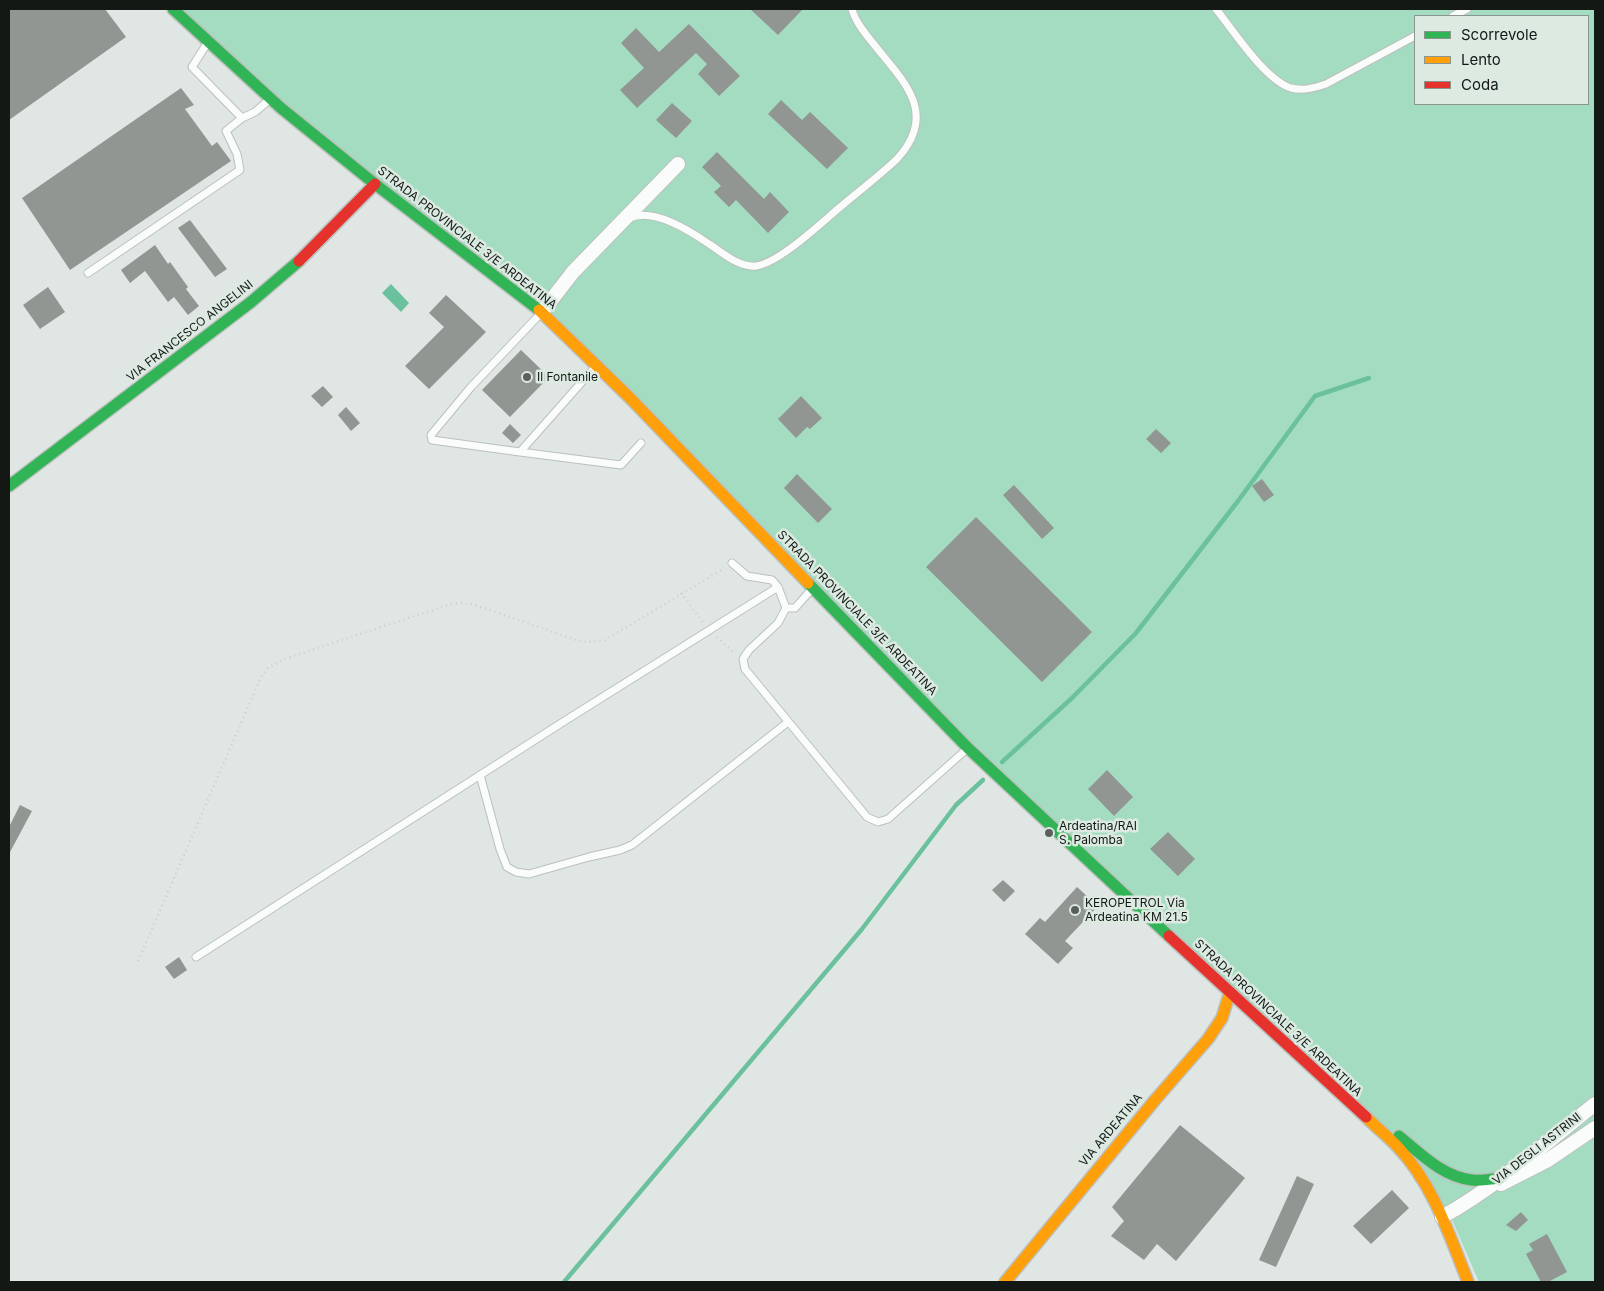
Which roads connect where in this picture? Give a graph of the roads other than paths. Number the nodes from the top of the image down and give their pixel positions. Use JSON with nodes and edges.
{"nodes":[{"id":1,"x":173,"y":9,"type":"edge"},
{"id":2,"x":852,"y":9,"type":"edge"},
{"id":3,"x":1216,"y":9,"type":"edge"},
{"id":4,"x":1467,"y":9,"type":"edge"},
{"id":5,"x":1455,"y":15,"type":"edge"},
{"id":6,"x":1414,"y":37,"type":"edge"},
{"id":7,"x":209,"y":42,"type":"junction"},
{"id":8,"x":271,"y":98,"type":"junction"},
{"id":9,"x":242,"y":118,"type":"junction"},
{"id":10,"x":678,"y":164,"type":"dead end"},
{"id":11,"x":375,"y":184,"type":"junction"},
{"id":12,"x":623,"y":221,"type":"junction"},
{"id":13,"x":88,"y":272,"type":"dead end"},
{"id":14,"x":542,"y":312,"type":"junction"},
{"id":15,"x":596,"y":365,"type":"junction"},
{"id":16,"x":641,"y":443,"type":"dead end"},
{"id":17,"x":520,"y":452,"type":"junction"},
{"id":18,"x":9,"y":486,"type":"edge"},
{"id":19,"x":732,"y":563,"type":"road end"},
{"id":20,"x":778,"y":587,"type":"junction"},
{"id":21,"x":814,"y":587,"type":"junction"},
{"id":22,"x":786,"y":608,"type":"junction"},
{"id":23,"x":788,"y":722,"type":"junction"},
{"id":24,"x":968,"y":748,"type":"junction"},
{"id":25,"x":480,"y":775,"type":"junction"},
{"id":26,"x":196,"y":957,"type":"dead end"},
{"id":27,"x":1230,"y":992,"type":"junction"},
{"id":28,"x":1328,"y":1082,"type":"junction"},
{"id":29,"x":1595,"y":1104,"type":"edge"},
{"id":30,"x":1595,"y":1128,"type":"edge"},
{"id":31,"x":1500,"y":1178,"type":"junction"},
{"id":32,"x":1479,"y":1193,"type":"junction"},
{"id":33,"x":1442,"y":1218,"type":"junction"},
{"id":34,"x":1005,"y":1282,"type":"edge"},
{"id":35,"x":1468,"y":1282,"type":"edge"}],
"edges":[{"from":1,"to":7,"type":"main road","name":"STRADA PROVINCIALE 3/E ARDEATINA"},
{"from":2,"to":12,"type":"lane"},
{"from":3,"to":6,"type":"lane"},
{"from":4,"to":5,"type":"lane"},
{"from":7,"to":8,"type":"main road","name":"STRADA PROVINCIALE 3/E ARDEATINA"},
{"from":7,"to":9,"type":"lane"},
{"from":8,"to":9,"type":"lane"},
{"from":8,"to":11,"type":"main road","name":"STRADA PROVINCIALE 3/E ARDEATINA"},
{"from":9,"to":13,"type":"lane"},
{"from":10,"to":12,"type":"street"},
{"from":11,"to":14,"type":"main road","name":"STRADA PROVINCIALE 3/E ARDEATINA"},
{"from":11,"to":18,"type":"main road","name":"VIA FRANCESCO ANGELINI"},
{"from":12,"to":14,"type":"street"},
{"from":14,"to":15,"type":"main road","name":"STRADA PROVINCIALE 3/E ARDEATINA"},
{"from":14,"to":17,"type":"lane"},
{"from":15,"to":17,"type":"lane"},
{"from":15,"to":21,"type":"main road","name":"STRADA PROVINCIALE 3/E ARDEATINA"},
{"from":16,"to":17,"type":"lane"},
{"from":19,"to":20,"type":"lane"},
{"from":20,"to":22,"type":"lane"},
{"from":20,"to":25,"type":"lane"},
{"from":21,"to":22,"type":"lane"},
{"from":21,"to":24,"type":"main road","name":"STRADA PROVINCIALE 3/E ARDEATINA"},
{"from":22,"to":23,"type":"lane"},
{"from":23,"to":24,"type":"lane"},
{"from":23,"to":25,"type":"lane"},
{"from":24,"to":27,"type":"main road","name":"STRADA PROVINCIALE 3/E ARDEATINA"},
{"from":25,"to":26,"type":"lane"},
{"from":27,"to":28,"type":"main road","name":"STRADA PROVINCIALE 3/E ARDEATINA"},
{"from":27,"to":34,"type":"main road","name":"VIA ARDEATINA"},
{"from":28,"to":31,"type":"main road"},
{"from":28,"to":33,"type":"main road","name":"STRADA PROVINCIALE 3/E ARDEATINA"},
{"from":29,"to":31,"type":"street","name":"VIA DEGLI ASTRINI"},
{"from":30,"to":32,"type":"street","name":"VIA DEGLI ASTRINI"},
{"from":31,"to":32,"type":"street","name":"VIA DEGLI ASTRINI"},
{"from":32,"to":33,"type":"street","name":"VIA DEGLI ASTRINI"},
{"from":33,"to":35,"type":"main road","name":"STRADA PROVINCIALE 3/E ARDEATINA"}]}
